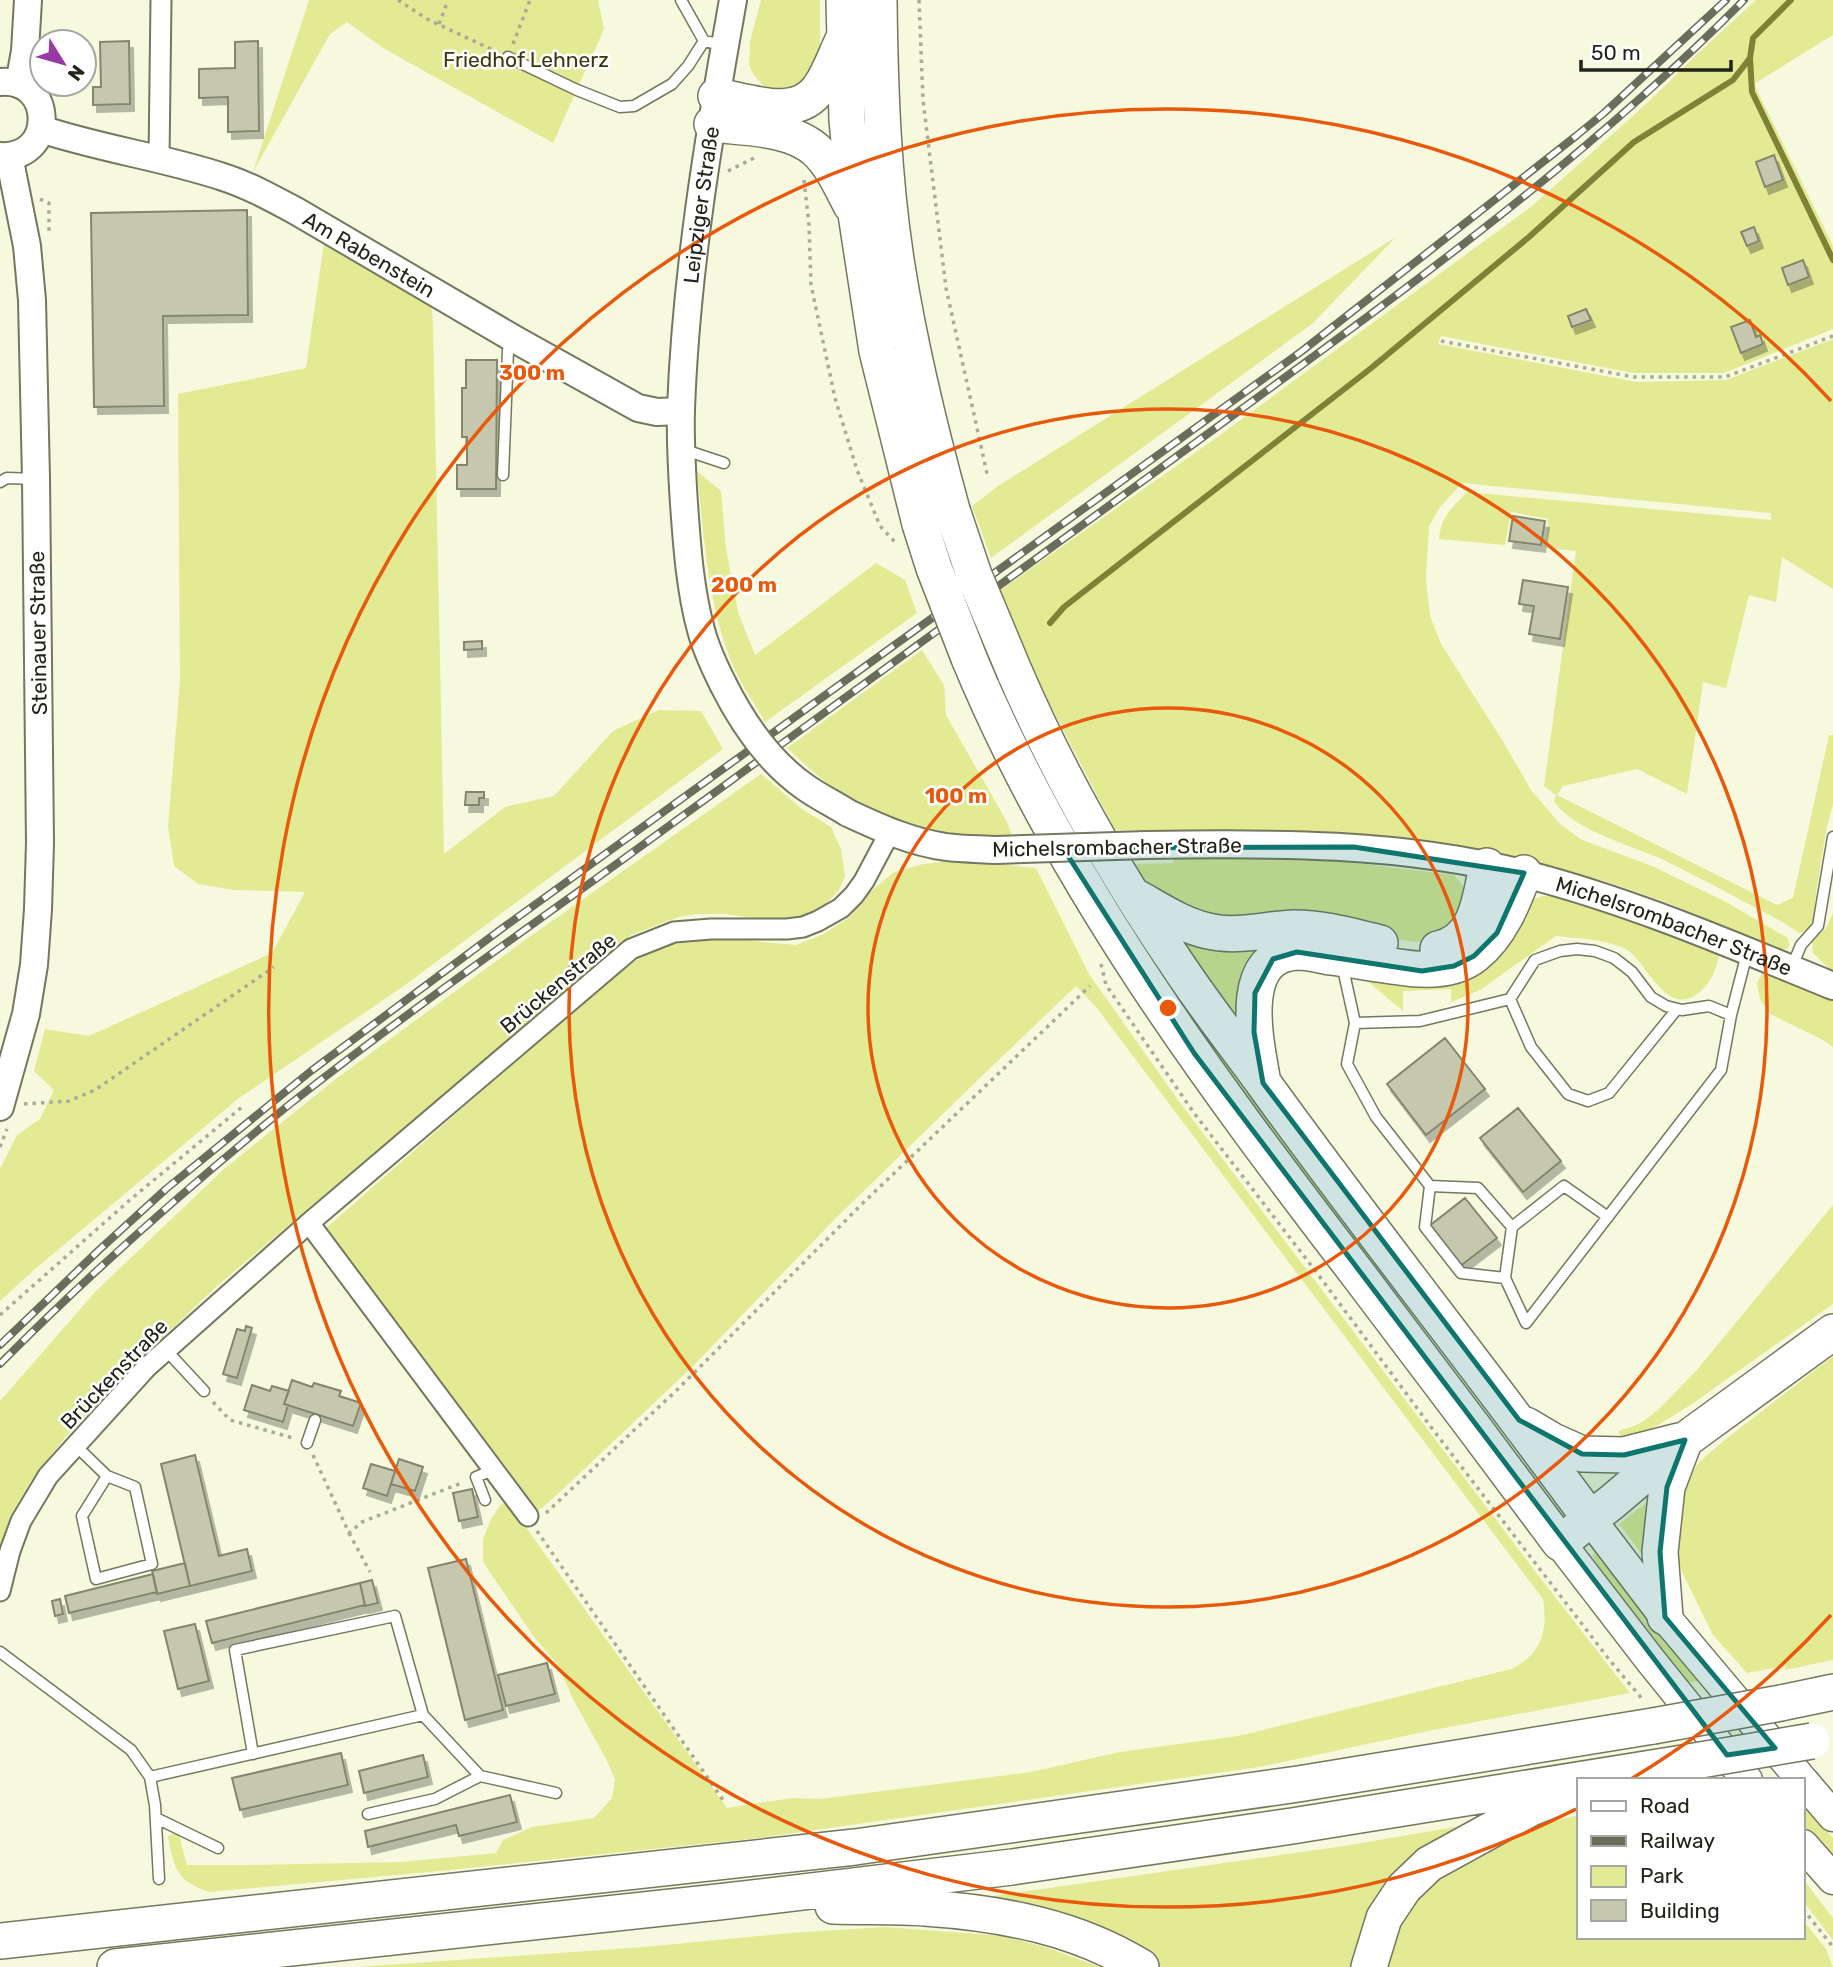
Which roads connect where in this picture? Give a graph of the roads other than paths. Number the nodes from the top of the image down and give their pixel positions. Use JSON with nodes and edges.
{"nodes":[{"id":1,"x":28,"y":0,"type":"edge"},
{"id":2,"x":161,"y":0,"type":"edge"},
{"id":3,"x":681,"y":0,"type":"edge"},
{"id":4,"x":733,"y":0,"type":"edge"},
{"id":5,"x":844,"y":0,"type":"edge"},
{"id":6,"x":879,"y":0,"type":"edge"},
{"id":7,"x":845,"y":36,"type":"junction"},
{"id":8,"x":715,"y":43,"type":"junction"},
{"id":9,"x":509,"y":57,"type":"road end"},
{"id":10,"x":9,"y":83,"type":"edge"},
{"id":11,"x":714,"y":110,"type":"junction"},
{"id":12,"x":41,"y":129,"type":"junction"},
{"id":13,"x":5,"y":156,"type":"edge"},
{"id":14,"x":159,"y":159,"type":"junction"},
{"id":15,"x":856,"y":214,"type":"junction"},
{"id":16,"x":516,"y":340,"type":"junction"},
{"id":17,"x":681,"y":411,"type":"junction"},
{"id":18,"x":681,"y":449,"type":"junction"},
{"id":19,"x":724,"y":463,"type":"dead end"},
{"id":20,"x":503,"y":475,"type":"dead end"},
{"id":21,"x":2,"y":478,"type":"edge"},
{"id":22,"x":36,"y":480,"type":"junction"},
{"id":23,"x":890,"y":832,"type":"junction"},
{"id":24,"x":1833,"y":837,"type":"edge"},
{"id":25,"x":1487,"y":866,"type":"junction"},
{"id":26,"x":1524,"y":873,"type":"junction"},
{"id":27,"x":1132,"y":895,"type":"junction"},
{"id":28,"x":1749,"y":953,"type":"junction"},
{"id":29,"x":1340,"y":958,"type":"junction"},
{"id":30,"x":1791,"y":969,"type":"junction"},
{"id":31,"x":1833,"y":986,"type":"edge"},
{"id":32,"x":1510,"y":999,"type":"junction"},
{"id":33,"x":1677,"y":1009,"type":"junction"},
{"id":34,"x":1731,"y":1014,"type":"junction"},
{"id":35,"x":1355,"y":1023,"type":"junction"},
{"id":36,"x":1264,"y":1083,"type":"junction"},
{"id":37,"x":0,"y":1106,"type":"edge"},
{"id":38,"x":1430,"y":1186,"type":"junction"},
{"id":39,"x":1608,"y":1217,"type":"junction"},
{"id":40,"x":309,"y":1223,"type":"junction"},
{"id":41,"x":1512,"y":1227,"type":"junction"},
{"id":42,"x":1505,"y":1278,"type":"junction"},
{"id":43,"x":1833,"y":1332,"type":"edge"},
{"id":44,"x":166,"y":1350,"type":"junction"},
{"id":45,"x":204,"y":1391,"type":"road end"},
{"id":46,"x":315,"y":1420,"type":"dead end"},
{"id":47,"x":1519,"y":1420,"type":"junction"},
{"id":48,"x":1685,"y":1440,"type":"junction"},
{"id":49,"x":307,"y":1443,"type":"road end"},
{"id":50,"x":75,"y":1445,"type":"junction"},
{"id":51,"x":485,"y":1474,"type":"junction"},
{"id":52,"x":107,"y":1476,"type":"junction"},
{"id":53,"x":485,"y":1500,"type":"dead end"},
{"id":54,"x":531,"y":1520,"type":"road end"},
{"id":55,"x":1591,"y":1520,"type":"junction"},
{"id":56,"x":1560,"y":1543,"type":"junction"},
{"id":57,"x":0,"y":1591,"type":"edge"},
{"id":58,"x":1665,"y":1617,"type":"junction"},
{"id":59,"x":0,"y":1652,"type":"edge"},
{"id":60,"x":1833,"y":1692,"type":"edge"},
{"id":61,"x":423,"y":1715,"type":"junction"},
{"id":62,"x":1822,"y":1739,"type":"edge"},
{"id":63,"x":253,"y":1754,"type":"junction"},
{"id":64,"x":1617,"y":1775,"type":"edge"},
{"id":65,"x":480,"y":1776,"type":"junction"},
{"id":66,"x":149,"y":1777,"type":"junction"},
{"id":67,"x":1598,"y":1778,"type":"edge"},
{"id":68,"x":1745,"y":1778,"type":"edge"},
{"id":69,"x":1801,"y":1778,"type":"edge"},
{"id":70,"x":1577,"y":1781,"type":"edge"},
{"id":71,"x":1805,"y":1782,"type":"edge"},
{"id":72,"x":1577,"y":1791,"type":"edge"},
{"id":73,"x":556,"y":1793,"type":"dead end"},
{"id":74,"x":368,"y":1814,"type":"dead end"},
{"id":75,"x":1833,"y":1816,"type":"edge"},
{"id":76,"x":156,"y":1818,"type":"junction"},
{"id":77,"x":218,"y":1848,"type":"dead end"},
{"id":78,"x":1805,"y":1848,"type":"edge"},
{"id":79,"x":159,"y":1879,"type":"dead end"},
{"id":80,"x":1833,"y":1879,"type":"edge"},
{"id":81,"x":718,"y":1902,"type":"junction"},
{"id":82,"x":0,"y":1941,"type":"edge"},
{"id":83,"x":115,"y":1967,"type":"edge"},
{"id":84,"x":1142,"y":1967,"type":"edge"},
{"id":85,"x":1369,"y":1967,"type":"edge"}],
"edges":[{"from":1,"to":10,"type":"main road"},
{"from":2,"to":14,"type":"street"},
{"from":3,"to":8,"type":"lane"},
{"from":4,"to":8,"type":"main road","name":"Leipziger Straße"},
{"from":5,"to":7,"type":"highway"},
{"from":6,"to":27,"type":"highway","bridge":true},
{"from":7,"to":11,"type":"highway"},
{"from":7,"to":15,"type":"highway"},
{"from":8,"to":9,"type":"lane"},
{"from":8,"to":11,"type":"main road","name":"Leipziger Straße"},
{"from":10,"to":12,"type":"main road"},
{"from":11,"to":15,"type":"highway"},
{"from":11,"to":17,"type":"main road","name":"Leipziger Straße"},
{"from":12,"to":13,"type":"main road"},
{"from":12,"to":14,"type":"main road","name":"Am Rabenstein"},
{"from":13,"to":22,"type":"main road","name":"Steinauer Straße"},
{"from":14,"to":16,"type":"main road","name":"Am Rabenstein"},
{"from":15,"to":56,"type":"highway","bridge":true},
{"from":16,"to":17,"type":"main road","name":"Am Rabenstein"},
{"from":16,"to":20,"type":"lane"},
{"from":17,"to":18,"type":"main road","name":"Michelsrombacher Straße"},
{"from":18,"to":19,"type":"lane"},
{"from":18,"to":23,"type":"main road","name":"Michelsrombacher Straße","bridge":true},
{"from":21,"to":22,"type":"lane"},
{"from":22,"to":37,"type":"main road","name":"Steinauer Straße"},
{"from":23,"to":25,"type":"main road","name":"Michelsrombacher Straße","bridge":true},
{"from":23,"to":40,"type":"street","name":"Brückenstraße"},
{"from":24,"to":30,"type":"lane"},
{"from":25,"to":26,"type":"main road","name":"Michelsrombacher Straße"},
{"from":25,"to":27,"type":"highway"},
{"from":26,"to":28,"type":"main road","name":"Michelsrombacher Straße"},
{"from":26,"to":29,"type":"highway"},
{"from":27,"to":36,"type":"highway"},
{"from":28,"to":30,"type":"main road","name":"Michelsrombacher Straße"},
{"from":28,"to":34,"type":"lane"},
{"from":29,"to":35,"type":"lane"},
{"from":29,"to":36,"type":"highway"},
{"from":30,"to":31,"type":"main road","name":"Michelsrombacher Straße"},
{"from":32,"to":33,"type":"lane"},
{"from":32,"to":33,"type":"lane"},
{"from":32,"to":35,"type":"lane"},
{"from":33,"to":34,"type":"lane"},
{"from":34,"to":39,"type":"lane"},
{"from":35,"to":38,"type":"lane"},
{"from":36,"to":47,"type":"highway"},
{"from":38,"to":41,"type":"lane"},
{"from":38,"to":42,"type":"lane"},
{"from":39,"to":41,"type":"lane"},
{"from":39,"to":42,"type":"lane"},
{"from":40,"to":44,"type":"street","name":"Brückenstraße"},
{"from":40,"to":51,"type":"street"},
{"from":41,"to":42,"type":"lane"},
{"from":43,"to":48,"type":"highway"},
{"from":44,"to":45,"type":"lane"},
{"from":44,"to":50,"type":"street","name":"Brückenstraße"},
{"from":46,"to":49,"type":"lane"},
{"from":47,"to":48,"type":"highway"},
{"from":47,"to":55,"type":"highway"},
{"from":48,"to":55,"type":"highway"},
{"from":48,"to":58,"type":"highway"},
{"from":50,"to":52,"type":"lane"},
{"from":50,"to":57,"type":"street","name":"Brückenstraße"},
{"from":51,"to":53,"type":"lane"},
{"from":51,"to":54,"type":"street"},
{"from":52,"to":52,"type":"lane"},
{"from":55,"to":56,"type":"highway"},
{"from":55,"to":58,"type":"main road"},
{"from":56,"to":68,"type":"main road"},
{"from":58,"to":69,"type":"main road"},
{"from":59,"to":66,"type":"lane"},
{"from":60,"to":82,"type":"highway","bridge":true},
{"from":61,"to":63,"type":"lane"},
{"from":61,"to":63,"type":"lane"},
{"from":61,"to":65,"type":"lane"},
{"from":62,"to":64,"type":"highway","bridge":true},
{"from":63,"to":66,"type":"lane"},
{"from":64,"to":67,"type":"highway"},
{"from":65,"to":73,"type":"lane"},
{"from":65,"to":74,"type":"lane"},
{"from":66,"to":76,"type":"lane"},
{"from":70,"to":81,"type":"highway"},
{"from":71,"to":75,"type":"main road"},
{"from":72,"to":85,"type":"highway"},
{"from":76,"to":77,"type":"lane"},
{"from":76,"to":79,"type":"lane"},
{"from":78,"to":80,"type":"main road"},
{"from":81,"to":83,"type":"highway"},
{"from":81,"to":84,"type":"highway"}]}
